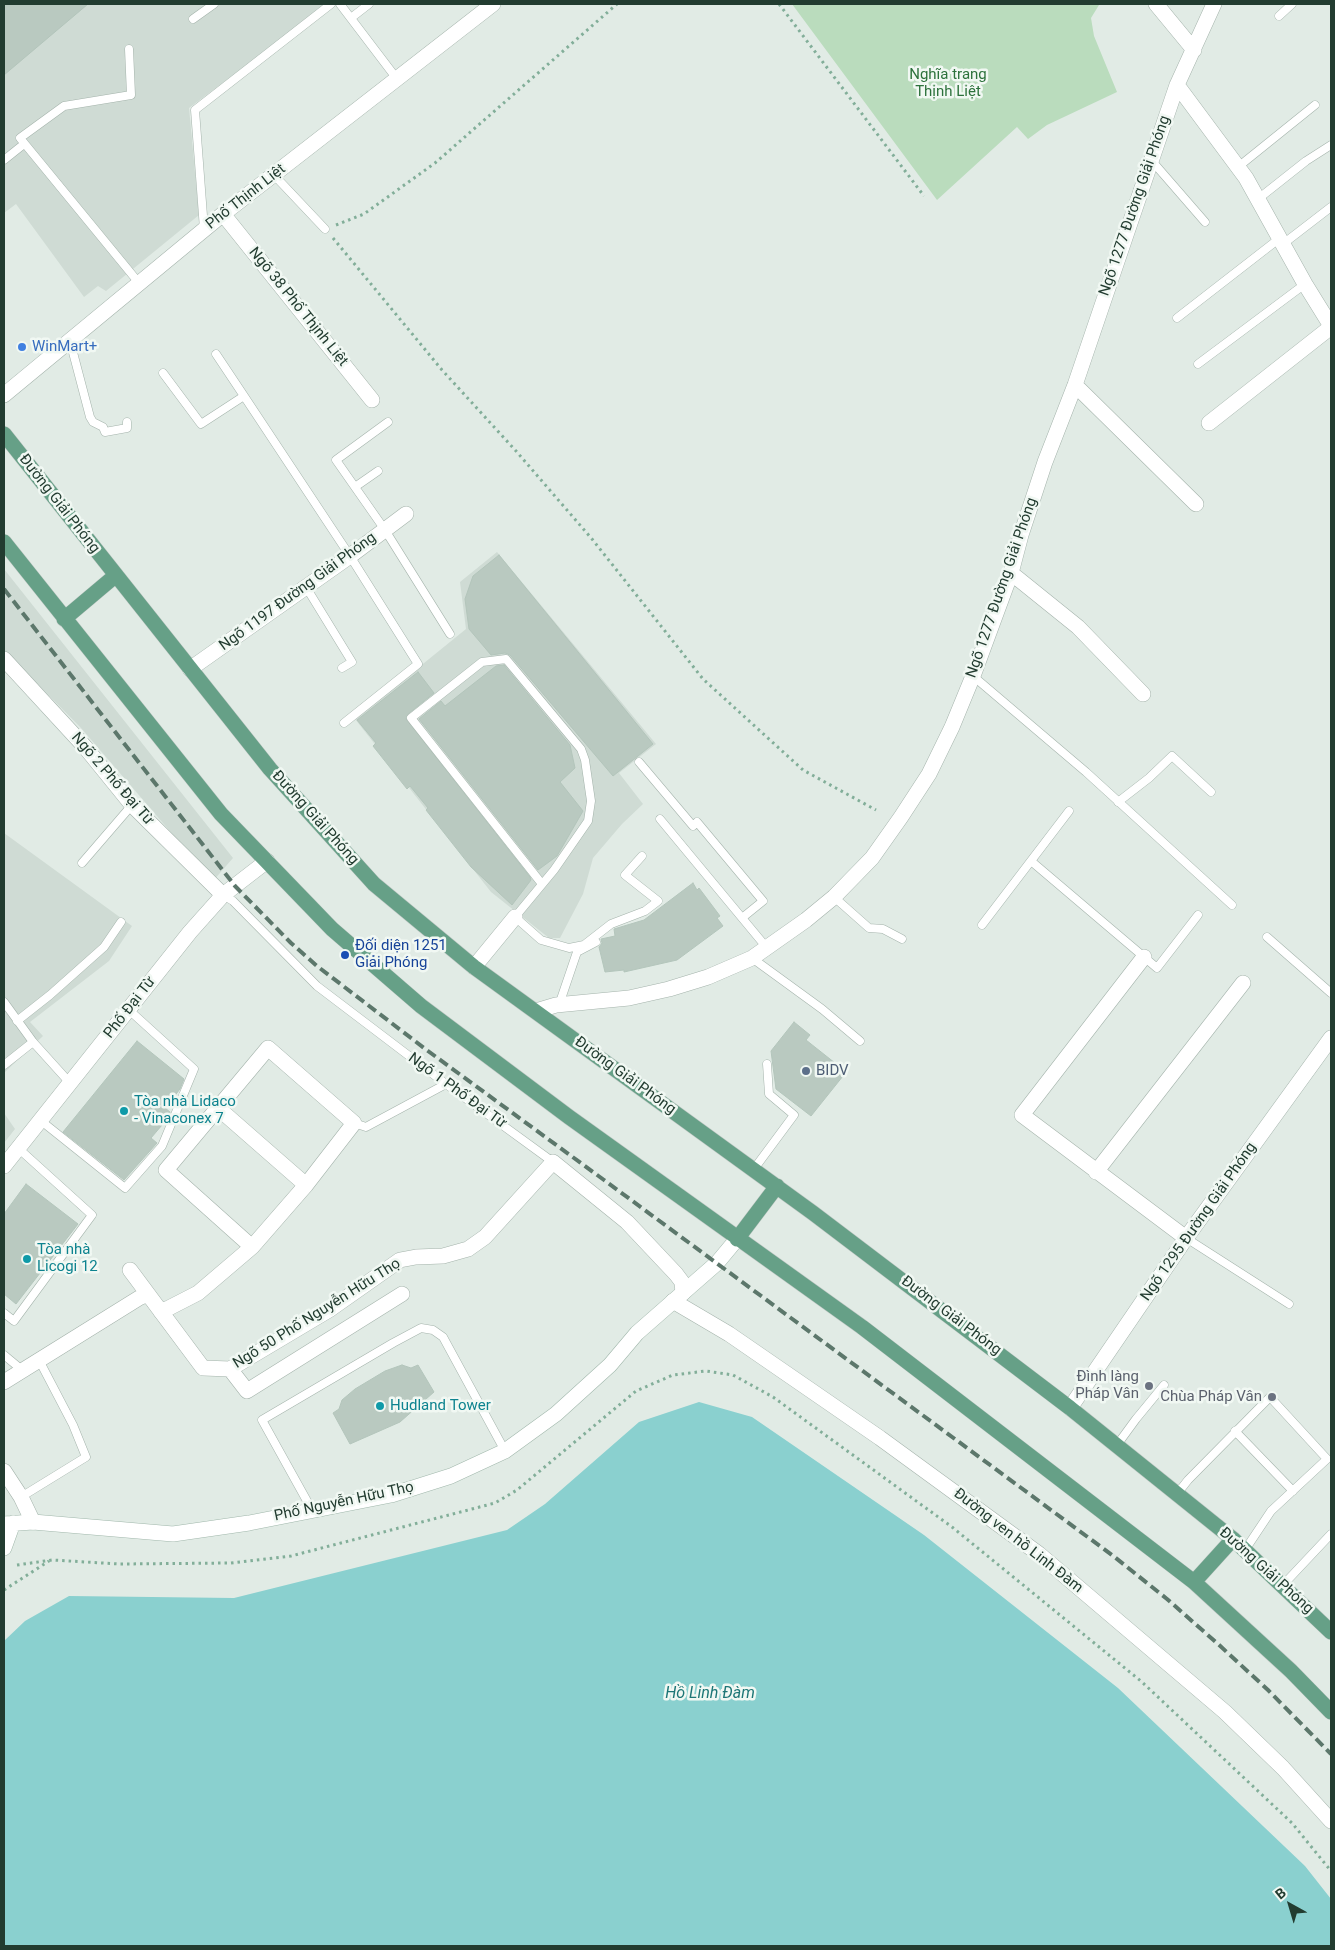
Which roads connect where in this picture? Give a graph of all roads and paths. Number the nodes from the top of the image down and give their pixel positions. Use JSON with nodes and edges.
{"nodes":[{"id":1,"x":214,"y":4,"type":"edge"},
{"id":2,"x":331,"y":4,"type":"edge"},
{"id":3,"x":340,"y":4,"type":"edge"},
{"id":4,"x":369,"y":4,"type":"edge"},
{"id":5,"x":493,"y":4,"type":"edge"},
{"id":6,"x":617,"y":4,"type":"edge"},
{"id":7,"x":779,"y":4,"type":"edge"},
{"id":8,"x":1156,"y":4,"type":"edge"},
{"id":9,"x":1214,"y":4,"type":"edge"},
{"id":10,"x":1292,"y":4,"type":"edge"},
{"id":11,"x":1279,"y":16,"type":"dead end"},
{"id":12,"x":350,"y":18,"type":"junction"},
{"id":13,"x":193,"y":19,"type":"dead end"},
{"id":14,"x":129,"y":49,"type":"dead end"},
{"id":15,"x":1194,"y":50,"type":"junction"},
{"id":16,"x":396,"y":79,"type":"junction"},
{"id":17,"x":1177,"y":85,"type":"junction"},
{"id":18,"x":1315,"y":105,"type":"dead end"},
{"id":19,"x":24,"y":144,"type":"junction"},
{"id":20,"x":1331,"y":145,"type":"edge"},
{"id":21,"x":4,"y":160,"type":"edge"},
{"id":22,"x":1152,"y":161,"type":"junction"},
{"id":23,"x":1238,"y":167,"type":"junction"},
{"id":24,"x":274,"y":174,"type":"junction"},
{"id":25,"x":924,"y":196,"type":"dead end"},
{"id":26,"x":1258,"y":199,"type":"junction"},
{"id":27,"x":1331,"y":206,"type":"edge"},
{"id":28,"x":223,"y":214,"type":"junction"},
{"id":29,"x":1205,"y":222,"type":"dead end"},
{"id":30,"x":325,"y":229,"type":"junction"},
{"id":31,"x":204,"y":230,"type":"junction"},
{"id":32,"x":1281,"y":241,"type":"junction"},
{"id":33,"x":139,"y":283,"type":"junction"},
{"id":34,"x":1306,"y":284,"type":"junction"},
{"id":35,"x":1178,"y":318,"type":"dead end"},
{"id":36,"x":1330,"y":320,"type":"edge"},
{"id":37,"x":70,"y":341,"type":"junction"},
{"id":38,"x":216,"y":354,"type":"dead end"},
{"id":39,"x":1198,"y":364,"type":"dead end"},
{"id":40,"x":163,"y":372,"type":"dead end"},
{"id":41,"x":1075,"y":385,"type":"junction"},
{"id":42,"x":4,"y":395,"type":"edge"},
{"id":43,"x":244,"y":396,"type":"junction"},
{"id":44,"x":372,"y":400,"type":"dead end"},
{"id":45,"x":127,"y":422,"type":"dead end"},
{"id":46,"x":388,"y":422,"type":"dead end"},
{"id":47,"x":1209,"y":424,"type":"dead end"},
{"id":48,"x":4,"y":434,"type":"edge"},
{"id":49,"x":378,"y":471,"type":"dead end"},
{"id":50,"x":355,"y":487,"type":"junction"},
{"id":51,"x":1196,"y":504,"type":"dead end"},
{"id":52,"x":406,"y":514,"type":"dead end"},
{"id":53,"x":384,"y":530,"type":"junction"},
{"id":54,"x":4,"y":542,"type":"edge"},
{"id":55,"x":350,"y":556,"type":"junction"},
{"id":56,"x":1010,"y":573,"type":"junction"},
{"id":57,"x":115,"y":576,"type":"junction"},
{"id":58,"x":306,"y":587,"type":"junction"},
{"id":59,"x":64,"y":618,"type":"junction"},
{"id":60,"x":450,"y":634,"type":"dead end"},
{"id":61,"x":4,"y":661,"type":"edge"},
{"id":62,"x":342,"y":668,"type":"dead end"},
{"id":63,"x":190,"y":669,"type":"junction"},
{"id":64,"x":973,"y":676,"type":"junction"},
{"id":65,"x":1143,"y":694,"type":"dead end"},
{"id":66,"x":344,"y":724,"type":"dead end"},
{"id":67,"x":639,"y":762,"type":"dead end"},
{"id":68,"x":1211,"y":792,"type":"dead end"},
{"id":69,"x":1118,"y":802,"type":"junction"},
{"id":70,"x":132,"y":805,"type":"junction"},
{"id":71,"x":876,"y":810,"type":"dead end"},
{"id":72,"x":1068,"y":812,"type":"dead end"},
{"id":73,"x":660,"y":819,"type":"dead end"},
{"id":74,"x":642,"y":856,"type":"dead end"},
{"id":75,"x":267,"y":861,"type":"junction"},
{"id":76,"x":1031,"y":862,"type":"junction"},
{"id":77,"x":82,"y":863,"type":"dead end"},
{"id":78,"x":542,"y":884,"type":"junction"},
{"id":79,"x":223,"y":895,"type":"junction"},
{"id":80,"x":834,"y":897,"type":"junction"},
{"id":81,"x":1232,"y":905,"type":"dead end"},
{"id":82,"x":1198,"y":915,"type":"dead end"},
{"id":83,"x":515,"y":916,"type":"junction"},
{"id":84,"x":742,"y":918,"type":"junction"},
{"id":85,"x":121,"y":922,"type":"dead end"},
{"id":86,"x":982,"y":925,"type":"dead end"},
{"id":87,"x":1267,"y":937,"type":"dead end"},
{"id":88,"x":902,"y":939,"type":"dead end"},
{"id":89,"x":596,"y":942,"type":"dead end"},
{"id":90,"x":767,"y":948,"type":"junction"},
{"id":91,"x":1144,"y":957,"type":"junction"},
{"id":92,"x":752,"y":958,"type":"junction"},
{"id":93,"x":474,"y":967,"type":"junction"},
{"id":94,"x":1242,"y":983,"type":"dead end"},
{"id":95,"x":1331,"y":993,"type":"edge"},
{"id":96,"x":4,"y":1002,"type":"edge"},
{"id":97,"x":556,"y":1005,"type":"junction"},
{"id":98,"x":129,"y":1010,"type":"junction"},
{"id":99,"x":536,"y":1011,"type":"junction"},
{"id":100,"x":17,"y":1021,"type":"junction"},
{"id":101,"x":1331,"y":1038,"type":"edge"},
{"id":102,"x":860,"y":1041,"type":"dead end"},
{"id":103,"x":32,"y":1042,"type":"junction"},
{"id":104,"x":4,"y":1064,"type":"edge"},
{"id":105,"x":767,"y":1064,"type":"dead end"},
{"id":106,"x":70,"y":1083,"type":"junction"},
{"id":107,"x":446,"y":1084,"type":"junction"},
{"id":108,"x":218,"y":1108,"type":"junction"},
{"id":109,"x":40,"y":1120,"type":"junction"},
{"id":110,"x":354,"y":1122,"type":"junction"},
{"id":111,"x":18,"y":1148,"type":"junction"},
{"id":112,"x":553,"y":1162,"type":"junction"},
{"id":113,"x":4,"y":1166,"type":"edge"},
{"id":114,"x":754,"y":1169,"type":"junction"},
{"id":115,"x":1096,"y":1172,"type":"junction"},
{"id":116,"x":306,"y":1186,"type":"junction"},
{"id":117,"x":777,"y":1186,"type":"junction"},
{"id":118,"x":1186,"y":1238,"type":"junction"},
{"id":119,"x":737,"y":1239,"type":"junction"},
{"id":120,"x":252,"y":1247,"type":"junction"},
{"id":121,"x":130,"y":1270,"type":"dead end"},
{"id":122,"x":148,"y":1294,"type":"junction"},
{"id":123,"x":402,"y":1294,"type":"dead end"},
{"id":124,"x":678,"y":1297,"type":"junction"},
{"id":125,"x":1289,"y":1304,"type":"dead end"},
{"id":126,"x":161,"y":1312,"type":"junction"},
{"id":127,"x":4,"y":1313,"type":"edge"},
{"id":128,"x":4,"y":1355,"type":"edge"},
{"id":129,"x":39,"y":1360,"type":"junction"},
{"id":130,"x":22,"y":1370,"type":"junction"},
{"id":131,"x":230,"y":1370,"type":"junction"},
{"id":132,"x":4,"y":1382,"type":"edge"},
{"id":133,"x":1164,"y":1385,"type":"dead end"},
{"id":134,"x":636,"y":1391,"type":"dead end"},
{"id":135,"x":1070,"y":1408,"type":"junction"},
{"id":136,"x":1235,"y":1431,"type":"junction"},
{"id":137,"x":1117,"y":1446,"type":"junction"},
{"id":138,"x":505,"y":1451,"type":"junction"},
{"id":139,"x":4,"y":1471,"type":"edge"},
{"id":140,"x":1293,"y":1491,"type":"junction"},
{"id":141,"x":1177,"y":1494,"type":"junction"},
{"id":142,"x":21,"y":1497,"type":"junction"},
{"id":143,"x":312,"y":1510,"type":"junction"},
{"id":144,"x":33,"y":1522,"type":"junction"},
{"id":145,"x":8,"y":1524,"type":"edge"},
{"id":146,"x":1331,"y":1534,"type":"edge"},
{"id":147,"x":1233,"y":1539,"type":"junction"},
{"id":148,"x":4,"y":1548,"type":"edge"},
{"id":149,"x":1245,"y":1550,"type":"junction"},
{"id":150,"x":17,"y":1565,"type":"dead end"},
{"id":151,"x":1194,"y":1582,"type":"junction"},
{"id":152,"x":1283,"y":1585,"type":"junction"},
{"id":153,"x":4,"y":1590,"type":"edge"},
{"id":154,"x":1331,"y":1632,"type":"edge"},
{"id":155,"x":1331,"y":1712,"type":"edge"},
{"id":156,"x":1331,"y":1821,"type":"edge"},
{"id":157,"x":1331,"y":1871,"type":"edge"}],
"edges":[{"from":1,"to":13,"type":"lane"},
{"from":2,"to":31,"type":"lane"},
{"from":3,"to":12,"type":"lane"},
{"from":4,"to":12,"type":"lane"},
{"from":5,"to":16,"type":"street","name":"Phố Thịnh Liệt"},
{"from":6,"to":30,"type":"path"},
{"from":7,"to":25,"type":"path"},
{"from":8,"to":15,"type":"street"},
{"from":9,"to":15,"type":"street","name":"Ngõ 1277 Đường Giải Phóng"},
{"from":10,"to":11,"type":"lane"},
{"from":12,"to":16,"type":"lane"},
{"from":14,"to":19,"type":"lane"},
{"from":15,"to":17,"type":"street","name":"Ngõ 1277 Đường Giải Phóng"},
{"from":16,"to":24,"type":"street","name":"Phố Thịnh Liệt"},
{"from":17,"to":22,"type":"street","name":"Ngõ 1277 Đường Giải Phóng"},
{"from":17,"to":23,"type":"street"},
{"from":18,"to":23,"type":"lane"},
{"from":19,"to":21,"type":"lane"},
{"from":19,"to":33,"type":"lane"},
{"from":20,"to":26,"type":"lane"},
{"from":22,"to":29,"type":"lane"},
{"from":22,"to":41,"type":"street","name":"Ngõ 1277 Đường Giải Phóng"},
{"from":23,"to":26,"type":"street"},
{"from":24,"to":28,"type":"street","name":"Phố Thịnh Liệt"},
{"from":24,"to":30,"type":"lane"},
{"from":26,"to":32,"type":"street"},
{"from":27,"to":32,"type":"lane"},
{"from":28,"to":31,"type":"street","name":"Phố Thịnh Liệt"},
{"from":28,"to":44,"type":"street","name":"Ngõ 38 Phố Thįnh Liệt"},
{"from":30,"to":71,"type":"path"},
{"from":31,"to":33,"type":"street","name":"Phố Thịnh Liệt"},
{"from":32,"to":34,"type":"street"},
{"from":32,"to":35,"type":"lane"},
{"from":33,"to":37,"type":"street","name":"Phố Thịnh Liệt"},
{"from":34,"to":36,"type":"street"},
{"from":34,"to":39,"type":"lane"},
{"from":36,"to":47,"type":"street"},
{"from":37,"to":42,"type":"street","name":"Phố Thịnh Liệt"},
{"from":37,"to":45,"type":"lane"},
{"from":38,"to":43,"type":"lane"},
{"from":40,"to":43,"type":"lane"},
{"from":41,"to":51,"type":"street"},
{"from":41,"to":56,"type":"street","name":"Ngõ 1277 Đường Giải Phóng"},
{"from":43,"to":55,"type":"lane"},
{"from":46,"to":50,"type":"lane"},
{"from":48,"to":57,"type":"main road","name":"Đường Giải Phóng"},
{"from":49,"to":50,"type":"lane"},
{"from":50,"to":53,"type":"lane"},
{"from":52,"to":53,"type":"street","name":"Ngõ 1197 Đường Giải Phóng"},
{"from":53,"to":55,"type":"street","name":"Ngõ 1197 Đường Giải Phóng"},
{"from":53,"to":60,"type":"lane"},
{"from":54,"to":59,"type":"main road"},
{"from":55,"to":58,"type":"street","name":"Ngõ 1197 Đường Giải Phóng"},
{"from":55,"to":66,"type":"lane"},
{"from":56,"to":64,"type":"street","name":"Ngõ 1277 Đường Giải Phóng"},
{"from":56,"to":65,"type":"street"},
{"from":57,"to":59,"type":"main road"},
{"from":57,"to":63,"type":"main road","name":"Đường Giải Phóng"},
{"from":58,"to":62,"type":"lane"},
{"from":58,"to":63,"type":"street","name":"Ngõ 1197 Đường Giải Phóng"},
{"from":59,"to":75,"type":"main road"},
{"from":61,"to":70,"type":"street","name":"Ngõ 2 Phố Đại Từ"},
{"from":63,"to":93,"type":"main road","name":"Đường Giải Phóng"},
{"from":64,"to":69,"type":"lane"},
{"from":64,"to":80,"type":"street","name":"Ngõ 1277 Đường Giải Phóng"},
{"from":67,"to":84,"type":"lane"},
{"from":68,"to":69,"type":"lane"},
{"from":69,"to":81,"type":"lane"},
{"from":70,"to":77,"type":"lane"},
{"from":70,"to":79,"type":"street","name":"Ngõ 2 Phố Đại Từ"},
{"from":72,"to":76,"type":"lane"},
{"from":73,"to":84,"type":"lane"},
{"from":74,"to":83,"type":"lane"},
{"from":75,"to":79,"type":"street","name":"Phố Đại Từ"},
{"from":75,"to":119,"type":"main road"},
{"from":76,"to":86,"type":"lane"},
{"from":76,"to":91,"type":"lane"},
{"from":78,"to":78,"type":"lane"},
{"from":78,"to":83,"type":"lane"},
{"from":79,"to":98,"type":"street","name":"Phố Đại Từ"},
{"from":79,"to":107,"type":"lane","name":"Ngõ 1 Phố Đại Từ"},
{"from":80,"to":88,"type":"lane"},
{"from":80,"to":90,"type":"street","name":"Ngõ 1277 Đường Giải Phóng"},
{"from":82,"to":91,"type":"lane"},
{"from":83,"to":93,"type":"street"},
{"from":84,"to":90,"type":"lane"},
{"from":85,"to":100,"type":"lane"},
{"from":87,"to":95,"type":"lane"},
{"from":89,"to":97,"type":"lane"},
{"from":90,"to":92,"type":"street","name":"Ngõ 1277 Đường Giải Phóng"},
{"from":91,"to":115,"type":"street"},
{"from":92,"to":97,"type":"street","name":"Ngõ 1277 Đường Giải Phóng"},
{"from":92,"to":102,"type":"lane"},
{"from":93,"to":99,"type":"main road","name":"Đường Giải Phóng"},
{"from":94,"to":115,"type":"street"},
{"from":96,"to":100,"type":"lane"},
{"from":97,"to":99,"type":"street","name":"Ngõ 1277 Đường Giải Phóng"},
{"from":98,"to":106,"type":"street","name":"Phố Đại Từ"},
{"from":98,"to":109,"type":"lane"},
{"from":99,"to":114,"type":"main road","name":"Đường Giải Phóng"},
{"from":100,"to":103,"type":"lane"},
{"from":101,"to":118,"type":"street","name":"Ngõ 1295 Đường Giải Phóng"},
{"from":103,"to":104,"type":"lane"},
{"from":103,"to":106,"type":"lane"},
{"from":105,"to":114,"type":"lane"},
{"from":106,"to":109,"type":"street","name":"Phố Đại Từ"},
{"from":107,"to":110,"type":"lane"},
{"from":107,"to":112,"type":"lane","name":"Ngõ 1 Phố Đại Từ"},
{"from":108,"to":110,"type":"street"},
{"from":108,"to":116,"type":"street"},
{"from":108,"to":120,"type":"street"},
{"from":109,"to":111,"type":"street","name":"Phố Đại Từ"},
{"from":110,"to":116,"type":"street"},
{"from":111,"to":113,"type":"street","name":"Phố Đại Từ"},
{"from":111,"to":127,"type":"lane"},
{"from":112,"to":124,"type":"street","name":"Ngõ 1 Phố Đại Từ"},
{"from":112,"to":131,"type":"street","name":"Ngõ 50 Phố Nguyễn Hữu Thọ"},
{"from":114,"to":117,"type":"main road","name":"Đường Giải Phóng"},
{"from":115,"to":118,"type":"street"},
{"from":116,"to":120,"type":"street"},
{"from":117,"to":119,"type":"main road"},
{"from":117,"to":135,"type":"main road","name":"Đường Giải Phóng"},
{"from":118,"to":125,"type":"lane"},
{"from":118,"to":135,"type":"street","name":"Ngõ 1295 Đường Giải Phóng"},
{"from":119,"to":124,"type":"street","name":"Phố Nguyễn Hữu Thọ"},
{"from":119,"to":151,"type":"main road"},
{"from":120,"to":126,"type":"street"},
{"from":121,"to":122,"type":"street","name":"Ngõ 50 Phố Nguyễn Hữu Thọ"},
{"from":122,"to":126,"type":"street","name":"Ngõ 50 Phố Nguyễn Hữu Thọ"},
{"from":122,"to":129,"type":"street"},
{"from":123,"to":131,"type":"street"},
{"from":124,"to":138,"type":"street","name":"Phố Nguyễn Hữu Thọ"},
{"from":124,"to":156,"type":"street","name":"Đường ven hồ Linh Đàm"},
{"from":126,"to":131,"type":"street","name":"Ngõ 50 Phố Nguyễn Hữu Thọ"},
{"from":128,"to":130,"type":"lane"},
{"from":129,"to":130,"type":"street"},
{"from":129,"to":142,"type":"lane"},
{"from":130,"to":132,"type":"street"},
{"from":133,"to":137,"type":"lane"},
{"from":134,"to":157,"type":"path"},
{"from":135,"to":137,"type":"main road","name":"Đường Giải Phóng"},
{"from":136,"to":140,"type":"lane"},
{"from":136,"to":140,"type":"lane"},
{"from":136,"to":141,"type":"lane"},
{"from":137,"to":141,"type":"main road","name":"Đường Giải Phóng"},
{"from":138,"to":143,"type":"street","name":"Phố Nguyễn Hữu Thọ"},
{"from":138,"to":143,"type":"lane"},
{"from":139,"to":142,"type":"street"},
{"from":140,"to":149,"type":"lane"},
{"from":141,"to":147,"type":"main road","name":"Đường Giải Phóng"},
{"from":142,"to":144,"type":"street"},
{"from":143,"to":144,"type":"street","name":"Phố Nguyễn Hữu Thọ"},
{"from":144,"to":145,"type":"street","name":"Phố Nguyễn Hữu Thọ"},
{"from":145,"to":148,"type":"street","name":"Phố Nguyễn Hữu Thọ"},
{"from":146,"to":152,"type":"lane"},
{"from":147,"to":149,"type":"main road","name":"Đường Giải Phóng"},
{"from":147,"to":151,"type":"main road"},
{"from":149,"to":152,"type":"main road","name":"Đường Giải Phóng"},
{"from":150,"to":153,"type":"path"},
{"from":151,"to":155,"type":"main road"},
{"from":152,"to":154,"type":"main road","name":"Đường Giải Phóng"}]}
